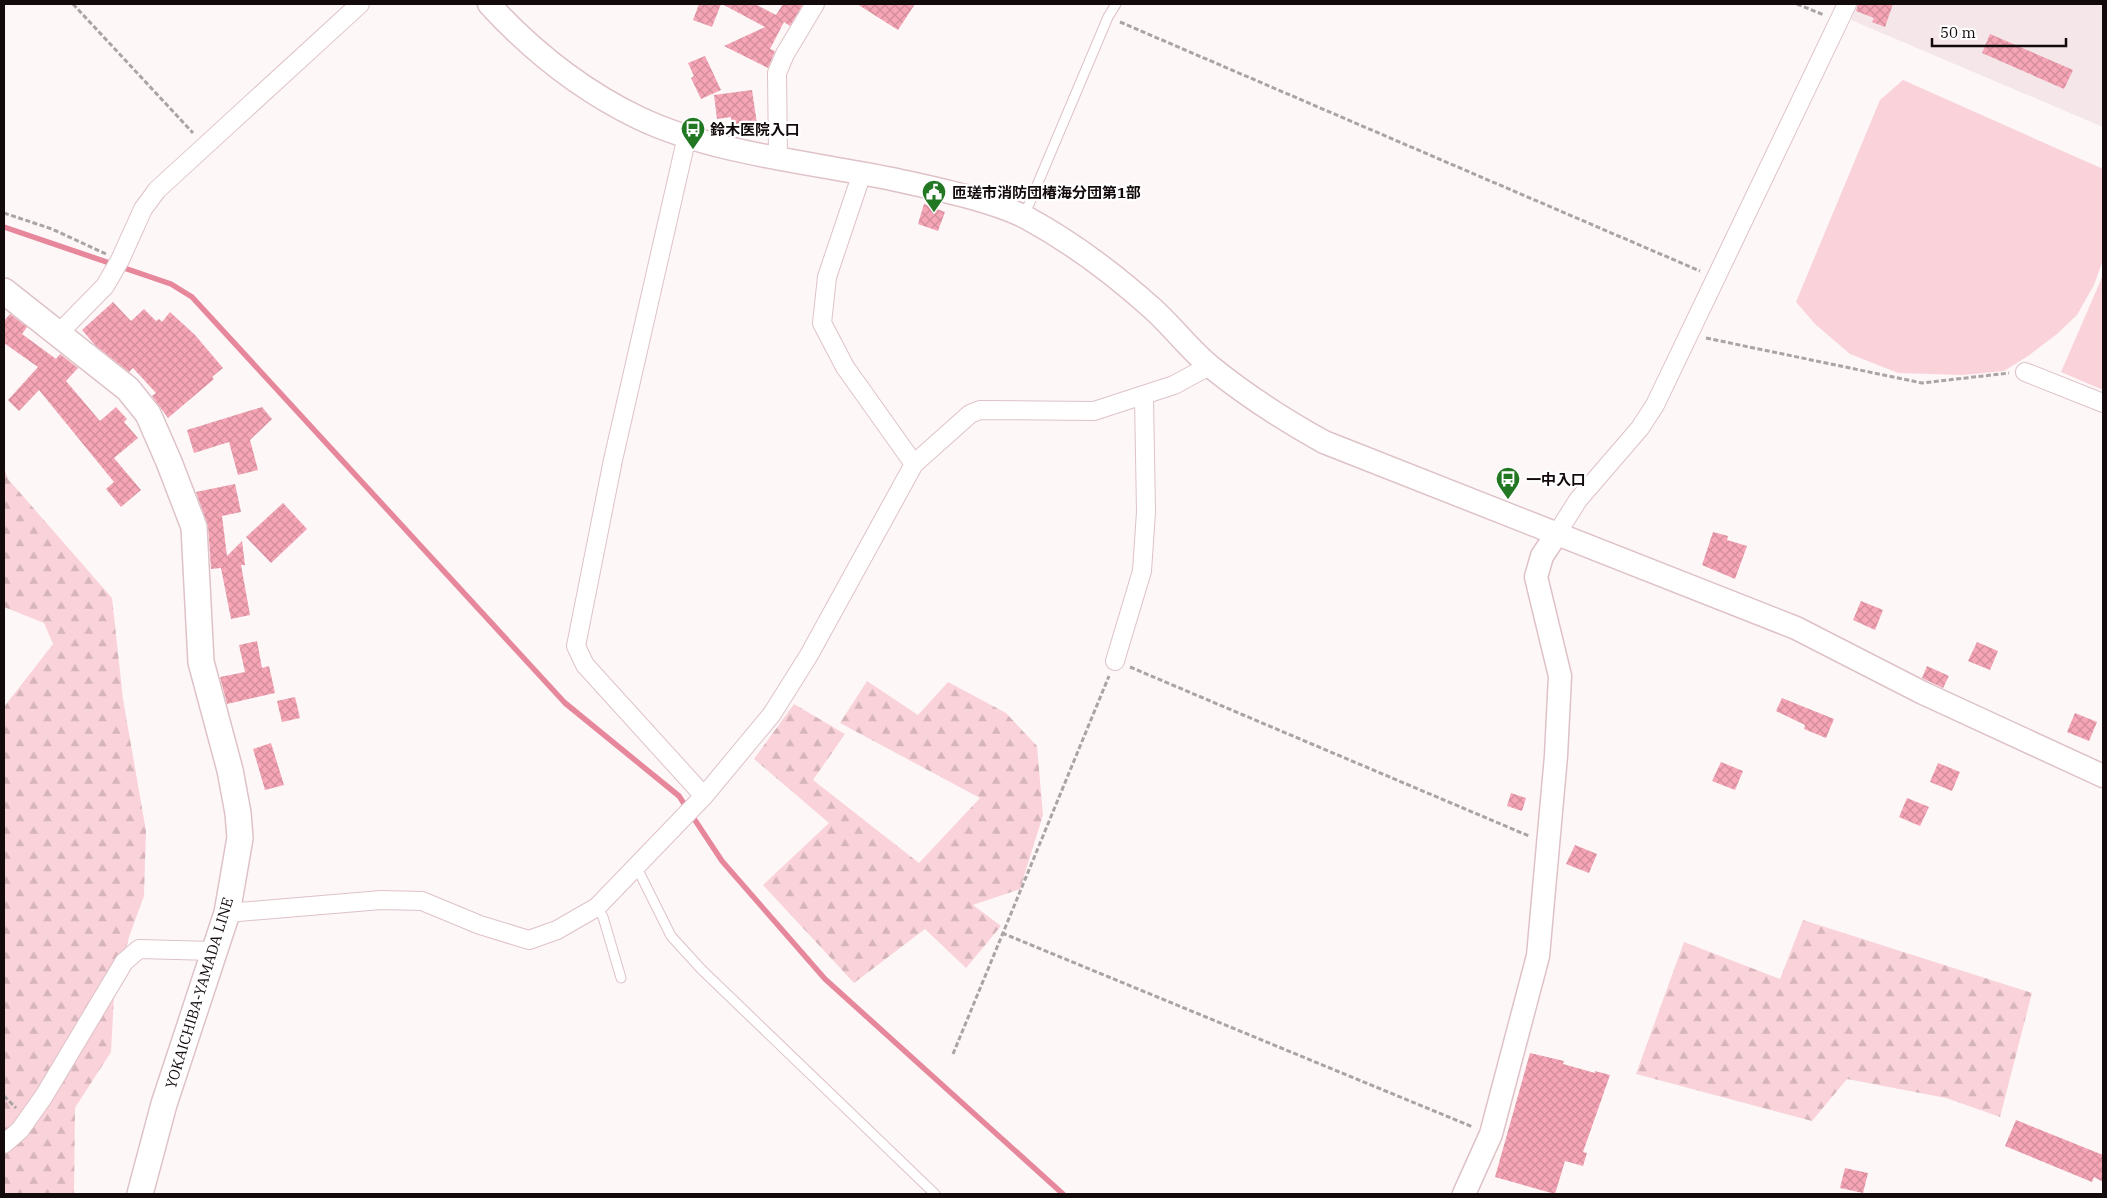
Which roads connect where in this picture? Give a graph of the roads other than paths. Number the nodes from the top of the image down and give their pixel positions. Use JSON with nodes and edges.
{"nodes":[{"id":1,"x":360,"y":4,"type":"edge"},
{"id":2,"x":489,"y":4,"type":"edge"},
{"id":3,"x":815,"y":4,"type":"edge"},
{"id":4,"x":1116,"y":4,"type":"edge"},
{"id":5,"x":1847,"y":4,"type":"edge"},
{"id":6,"x":687,"y":136,"type":"junction"},
{"id":7,"x":778,"y":157,"type":"junction"},
{"id":8,"x":862,"y":173,"type":"junction"},
{"id":9,"x":1024,"y":217,"type":"junction"},
{"id":10,"x":4,"y":291,"type":"edge"},
{"id":11,"x":59,"y":333,"type":"junction"},
{"id":12,"x":1209,"y":366,"type":"junction"},
{"id":13,"x":2025,"y":372,"type":"road end"},
{"id":14,"x":1144,"y":397,"type":"junction"},
{"id":15,"x":2103,"y":403,"type":"edge"},
{"id":16,"x":914,"y":464,"type":"junction"},
{"id":17,"x":1556,"y":535,"type":"junction"},
{"id":18,"x":1115,"y":661,"type":"road end"},
{"id":19,"x":2103,"y":776,"type":"edge"},
{"id":20,"x":704,"y":796,"type":"junction"},
{"id":21,"x":636,"y":866,"type":"junction"},
{"id":22,"x":597,"y":907,"type":"junction"},
{"id":23,"x":227,"y":913,"type":"junction"},
{"id":24,"x":213,"y":951,"type":"junction"},
{"id":25,"x":621,"y":978,"type":"dead end"},
{"id":26,"x":4,"y":1144,"type":"edge"},
{"id":27,"x":140,"y":1194,"type":"edge"},
{"id":28,"x":935,"y":1194,"type":"edge"},
{"id":29,"x":1464,"y":1194,"type":"edge"}],
"edges":[{"from":1,"to":11,"type":"street"},
{"from":2,"to":6,"type":"street"},
{"from":3,"to":7,"type":"street"},
{"from":4,"to":9,"type":"lane"},
{"from":5,"to":17,"type":"street"},
{"from":6,"to":7,"type":"street"},
{"from":6,"to":20,"type":"street"},
{"from":7,"to":8,"type":"street"},
{"from":8,"to":9,"type":"street"},
{"from":8,"to":16,"type":"street"},
{"from":9,"to":12,"type":"street"},
{"from":10,"to":11,"type":"main road","name":"YOKAICHIBA-YAMADA LINE"},
{"from":11,"to":23,"type":"main road","name":"YOKAICHIBA-YAMADA LINE"},
{"from":12,"to":14,"type":"street"},
{"from":12,"to":17,"type":"street"},
{"from":13,"to":15,"type":"street"},
{"from":14,"to":16,"type":"street"},
{"from":14,"to":18,"type":"street"},
{"from":16,"to":20,"type":"street"},
{"from":17,"to":19,"type":"street"},
{"from":17,"to":29,"type":"street"},
{"from":20,"to":21,"type":"street"},
{"from":21,"to":22,"type":"street"},
{"from":21,"to":28,"type":"lane"},
{"from":22,"to":23,"type":"street"},
{"from":22,"to":25,"type":"lane"},
{"from":23,"to":24,"type":"main road","name":"YOKAICHIBA-YAMADA LINE"},
{"from":24,"to":26,"type":"street"},
{"from":24,"to":27,"type":"main road","name":"YOKAICHIBA-YAMADA LINE"}]}
